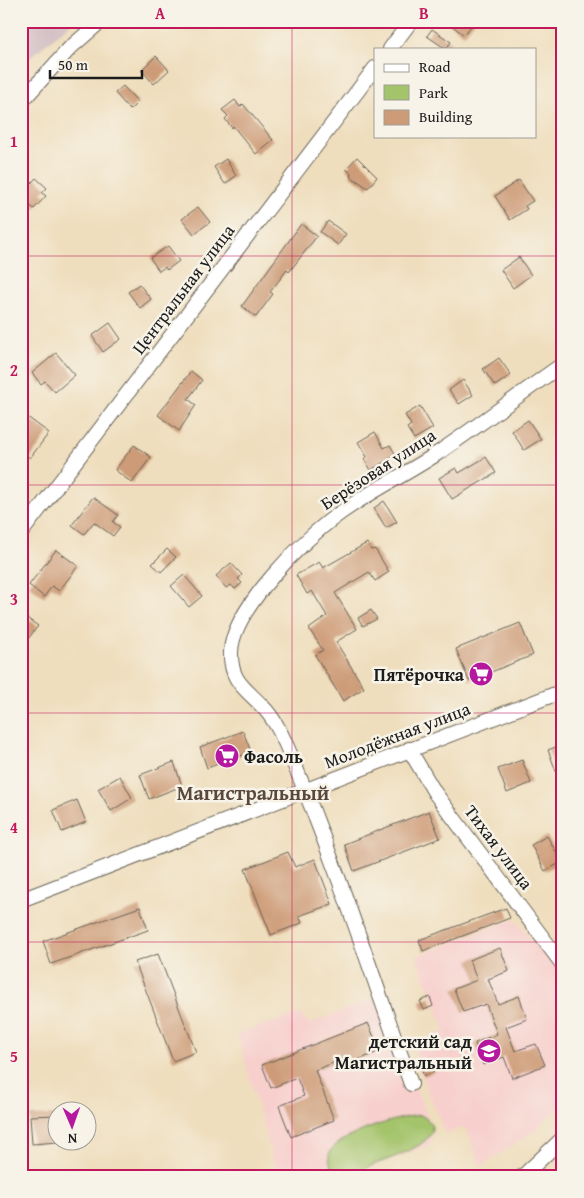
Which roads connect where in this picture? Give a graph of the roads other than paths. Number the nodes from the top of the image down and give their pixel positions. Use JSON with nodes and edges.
{"nodes":[{"id":1,"x":101,"y":21,"type":"edge"},
{"id":2,"x":411,"y":21,"type":"edge"},
{"id":3,"x":391,"y":48,"type":"edge"},
{"id":4,"x":374,"y":69,"type":"edge"},
{"id":5,"x":21,"y":102,"type":"edge"},
{"id":6,"x":563,"y":364,"type":"edge"},
{"id":7,"x":21,"y":533,"type":"edge"},
{"id":8,"x":563,"y":691,"type":"edge"},
{"id":9,"x":409,"y":749,"type":"junction"},
{"id":10,"x":305,"y":791,"type":"junction"},
{"id":11,"x":21,"y":900,"type":"edge"},
{"id":12,"x":563,"y":965,"type":"edge"},
{"id":13,"x":411,"y":1084,"type":"dead end"},
{"id":14,"x":563,"y":1138,"type":"edge"},
{"id":15,"x":522,"y":1177,"type":"edge"}],
"edges":[{"from":1,"to":5,"type":"street"},
{"from":2,"to":3,"type":"street"},
{"from":4,"to":7,"type":"street","name":"Центральная улица"},
{"from":6,"to":10,"type":"street","name":"Берёзовая улица"},
{"from":8,"to":9,"type":"street","name":"Молодёжная улица"},
{"from":9,"to":10,"type":"street","name":"Молодёжная улица"},
{"from":9,"to":12,"type":"street","name":"Тихая улица"},
{"from":10,"to":11,"type":"street","name":"Молодёжная улица"},
{"from":10,"to":13,"type":"street"},
{"from":14,"to":15,"type":"street"}]}
